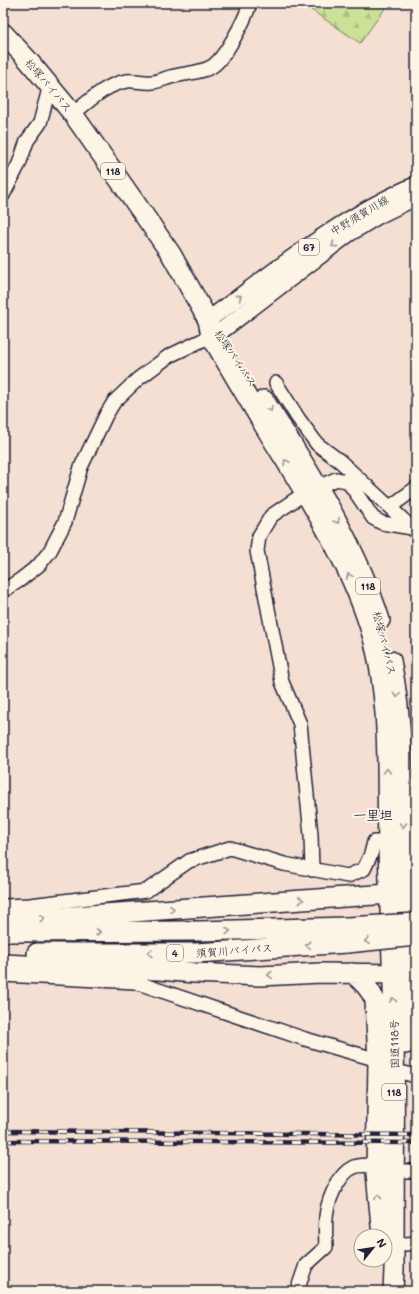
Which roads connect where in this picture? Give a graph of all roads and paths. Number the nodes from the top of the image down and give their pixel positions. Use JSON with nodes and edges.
{"nodes":[{"id":1,"x":249,"y":6,"type":"dead end"},
{"id":2,"x":3,"y":33,"type":"edge"},
{"id":3,"x":50,"y":85,"type":"junction"},
{"id":4,"x":73,"y":114,"type":"junction"},
{"id":5,"x":416,"y":186,"type":"edge"},
{"id":6,"x":3,"y":195,"type":"edge"},
{"id":7,"x":416,"y":197,"type":"edge"},
{"id":8,"x":213,"y":329,"type":"junction"},
{"id":9,"x":276,"y":383,"type":"dead end"},
{"id":10,"x":416,"y":488,"type":"edge"},
{"id":11,"x":311,"y":490,"type":"junction"},
{"id":12,"x":390,"y":507,"type":"junction"},
{"id":13,"x":414,"y":530,"type":"edge"},
{"id":14,"x":3,"y":591,"type":"edge"},
{"id":15,"x":388,"y":842,"type":"junction"},
{"id":16,"x":312,"y":870,"type":"junction"},
{"id":17,"x":403,"y":893,"type":"edge"},
{"id":18,"x":3,"y":906,"type":"edge"},
{"id":19,"x":3,"y":921,"type":"edge"},
{"id":20,"x":416,"y":923,"type":"edge"},
{"id":21,"x":3,"y":932,"type":"edge"},
{"id":22,"x":347,"y":935,"type":"junction"},
{"id":23,"x":416,"y":936,"type":"edge"},
{"id":24,"x":3,"y":953,"type":"edge"},
{"id":25,"x":3,"y":964,"type":"edge"},
{"id":26,"x":66,"y":973,"type":"junction"},
{"id":27,"x":352,"y":973,"type":"junction"},
{"id":28,"x":405,"y":974,"type":"edge"},
{"id":29,"x":3,"y":975,"type":"edge"},
{"id":30,"x":398,"y":1068,"type":"edge"},
{"id":31,"x":376,"y":1165,"type":"junction"},
{"id":32,"x":411,"y":1171,"type":"edge"},
{"id":33,"x":381,"y":1228,"type":"edge"},
{"id":34,"x":411,"y":1244,"type":"edge"},
{"id":35,"x":384,"y":1268,"type":"edge"},
{"id":36,"x":297,"y":1291,"type":"edge"},
{"id":37,"x":386,"y":1291,"type":"edge"},
{"id":38,"x":393,"y":1291,"type":"edge"},
{"id":39,"x":406,"y":1291,"type":"edge"}],
"edges":[{"from":1,"to":4,"type":"street"},
{"from":2,"to":3,"type":"highway","name":"松塚バイパス","number":"118"},
{"from":3,"to":4,"type":"highway","name":"松塚バイパス","number":"118"},
{"from":3,"to":6,"type":"street"},
{"from":4,"to":8,"type":"highway","name":"松塚バイパス","number":"118"},
{"from":8,"to":5,"type":"main road","name":"中野須賀川線","number":"67","one_way":true},
{"from":7,"to":8,"type":"main road","name":"中野須賀川線","number":"67","one_way":true},
{"from":8,"to":11,"type":"highway","name":"松塚バイパス","number":"118"},
{"from":8,"to":14,"type":"street"},
{"from":9,"to":12,"type":"street"},
{"from":10,"to":12,"type":"street"},
{"from":11,"to":13,"type":"street"},
{"from":15,"to":11,"type":"highway","name":"松塚バイパス","number":"118","one_way":true},
{"from":11,"to":16,"type":"street"},
{"from":11,"to":17,"type":"highway","name":"松塚バイパス","number":"118","one_way":true},
{"from":12,"to":13,"type":"street"},
{"from":15,"to":16,"type":"street"},
{"from":15,"to":17,"type":"highway","name":"松塚バイパス","number":"118"},
{"from":16,"to":18,"type":"street"},
{"from":19,"to":17,"type":"highway","one_way":true},
{"from":17,"to":28,"type":"highway","name":"国道118号","number":"118"},
{"from":20,"to":22,"type":"highway","name":"須賀川バイパス","number":"4","bridge":true},
{"from":21,"to":22,"type":"highway","name":"須賀川バイパス","number":"4","one_way":true},
{"from":23,"to":22,"type":"highway","name":"須賀川バイパス","number":"4","one_way":true,"bridge":true},
{"from":22,"to":24,"type":"highway","name":"須賀川バイパス","number":"4","one_way":true},
{"from":25,"to":26,"type":"highway"},
{"from":27,"to":26,"type":"highway","one_way":true},
{"from":26,"to":29,"type":"street"},
{"from":26,"to":30,"type":"street"},
{"from":27,"to":28,"type":"highway"},
{"from":27,"to":30,"type":"highway","number":"118"},
{"from":28,"to":30,"type":"highway","name":"国道118号","number":"118"},
{"from":30,"to":31,"type":"highway","number":"118"},
{"from":30,"to":32,"type":"highway","name":"国道118号","number":"118"},
{"from":30,"to":38,"type":"highway","name":"国道118号","number":"118"},
{"from":33,"to":31,"type":"highway","number":"118","one_way":true},
{"from":31,"to":36,"type":"street"},
{"from":32,"to":34,"type":"highway","name":"国道118号","number":"118"},
{"from":34,"to":39,"type":"highway","name":"国道118号","number":"118"},
{"from":35,"to":37,"type":"highway"}]}
